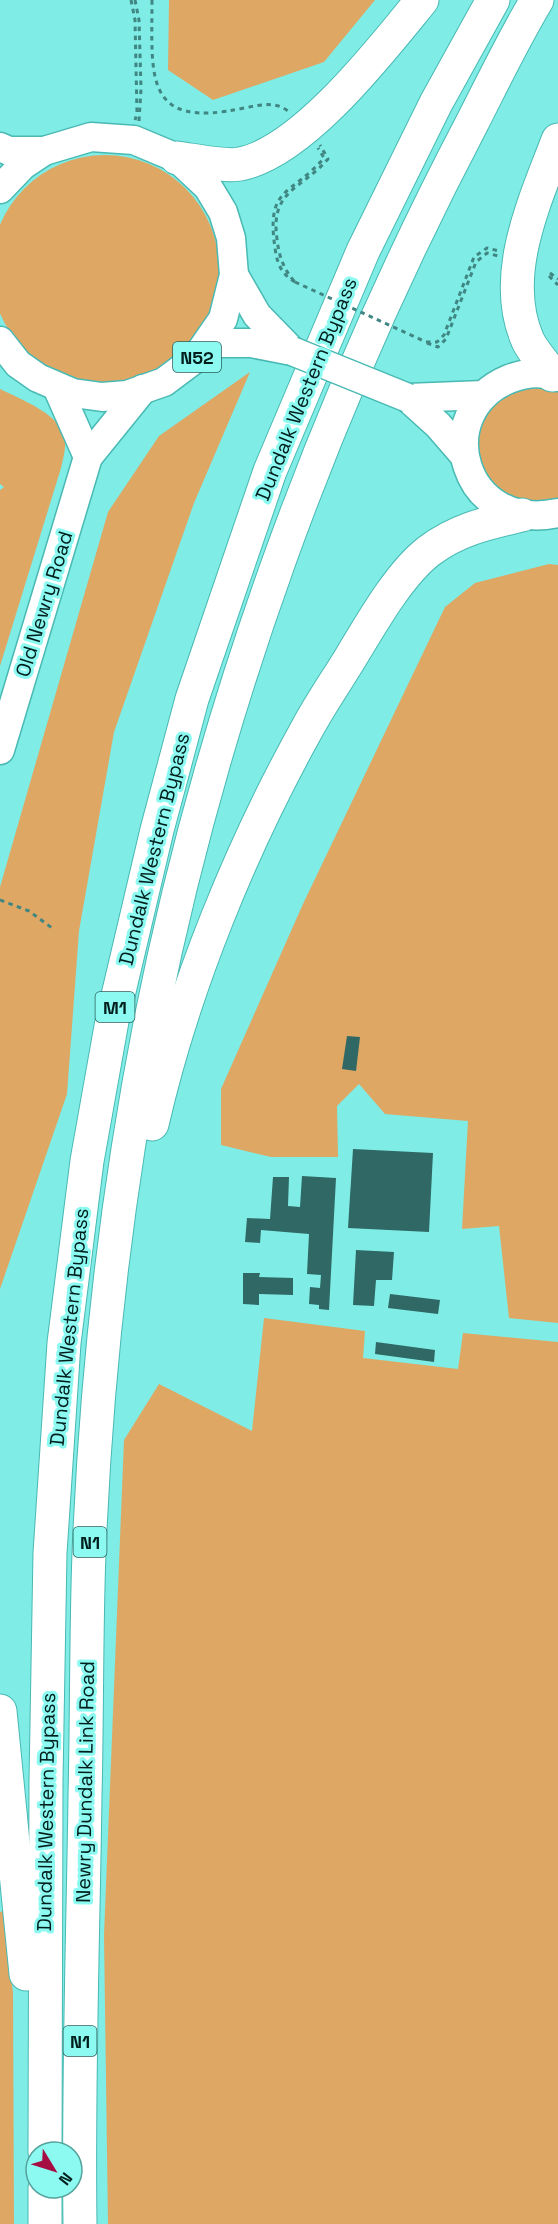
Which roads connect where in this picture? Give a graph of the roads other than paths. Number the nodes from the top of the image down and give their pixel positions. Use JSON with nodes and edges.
{"nodes":[{"id":1,"x":422,"y":0,"type":"edge"},
{"id":2,"x":493,"y":0,"type":"edge"},
{"id":3,"x":537,"y":0,"type":"edge"},
{"id":4,"x":558,"y":140,"type":"edge"},
{"id":5,"x":0,"y":147,"type":"edge"},
{"id":6,"x":44,"y":151,"type":"junction"},
{"id":7,"x":177,"y":158,"type":"junction"},
{"id":8,"x":0,"y":189,"type":"edge"},
{"id":9,"x":234,"y":275,"type":"junction"},
{"id":10,"x":0,"y":341,"type":"edge"},
{"id":11,"x":207,"y":343,"type":"junction"},
{"id":12,"x":292,"y":351,"type":"junction"},
{"id":13,"x":9,"y":365,"type":"edge"},
{"id":14,"x":555,"y":376,"type":"edge"},
{"id":15,"x":57,"y":387,"type":"junction"},
{"id":16,"x":143,"y":389,"type":"junction"},
{"id":17,"x":484,"y":395,"type":"junction"},
{"id":18,"x":408,"y":398,"type":"junction"},
{"id":19,"x":464,"y":455,"type":"junction"},
{"id":20,"x":88,"y":457,"type":"junction"},
{"id":21,"x":558,"y":513,"type":"edge"},
{"id":22,"x":522,"y":515,"type":"junction"},
{"id":23,"x":0,"y":750,"type":"edge"},
{"id":24,"x":105,"y":1340,"type":"junction"},
{"id":25,"x":0,"y":1712,"type":"edge"},
{"id":26,"x":45,"y":2082,"type":"junction"},
{"id":27,"x":45,"y":2140,"type":"edge"},
{"id":28,"x":45,"y":2200,"type":"edge"},
{"id":29,"x":45,"y":2224,"type":"edge"},
{"id":30,"x":80,"y":2224,"type":"edge"}],
"edges":[{"from":1,"to":7,"type":"highway"},
{"from":2,"to":26,"type":"highway","name":"Dundalk Western Bypass","number":"M1"},
{"from":3,"to":24,"type":"highway","name":"Dundalk Western Bypass","number":"M1"},
{"from":4,"to":14,"type":"highway"},
{"from":5,"to":6,"type":"main road","number":"N52"},
{"from":6,"to":7,"type":"main road","number":"N52"},
{"from":6,"to":8,"type":"main road","number":"N52"},
{"from":7,"to":9,"type":"main road","number":"N52"},
{"from":9,"to":11,"type":"main road","number":"N52"},
{"from":9,"to":12,"type":"main road","number":"N52"},
{"from":10,"to":13,"type":"main road","number":"N52"},
{"from":11,"to":12,"type":"main road","number":"N52"},
{"from":11,"to":16,"type":"main road","number":"N52"},
{"from":12,"to":18,"type":"main road","number":"N52","bridge":true},
{"from":13,"to":15,"type":"main road","number":"N52"},
{"from":14,"to":17,"type":"main road","number":"N52"},
{"from":15,"to":16,"type":"main road","number":"N52"},
{"from":15,"to":20,"type":"main road"},
{"from":16,"to":20,"type":"main road","name":"Old Newry Road"},
{"from":17,"to":18,"type":"main road","number":"N52"},
{"from":17,"to":19,"type":"main road","number":"N52"},
{"from":18,"to":19,"type":"main road","number":"N52"},
{"from":19,"to":22,"type":"main road","number":"N52"},
{"from":20,"to":23,"type":"main road","name":"Old Newry Road"},
{"from":21,"to":22,"type":"main road","number":"N52"},
{"from":22,"to":24,"type":"highway"},
{"from":24,"to":30,"type":"highway","name":"Newry Dundalk Link Road","number":"N1"},
{"from":25,"to":26,"type":"highway"},
{"from":26,"to":27,"type":"highway"},
{"from":28,"to":29,"type":"highway"}]}
